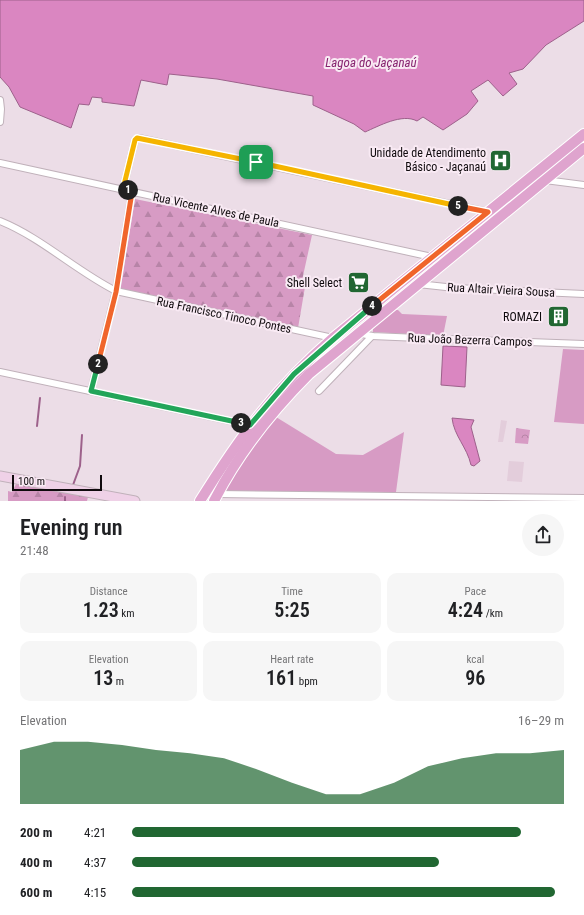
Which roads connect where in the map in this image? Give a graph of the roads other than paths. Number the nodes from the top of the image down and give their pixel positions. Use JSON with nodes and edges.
{"nodes":[{"id":1,"x":0,"y":100,"type":"edge"},
{"id":2,"x":0,"y":122,"type":"edge"},
{"id":3,"x":584,"y":134,"type":"edge"},
{"id":4,"x":584,"y":148,"type":"edge"},
{"id":5,"x":0,"y":163,"type":"edge"},
{"id":6,"x":545,"y":180,"type":"junction"},
{"id":7,"x":584,"y":185,"type":"edge"},
{"id":8,"x":123,"y":189,"type":"junction"},
{"id":9,"x":132,"y":192,"type":"junction"},
{"id":10,"x":488,"y":212,"type":"junction"},
{"id":11,"x":0,"y":221,"type":"edge"},
{"id":12,"x":432,"y":257,"type":"junction"},
{"id":13,"x":418,"y":284,"type":"junction"},
{"id":14,"x":116,"y":292,"type":"junction"},
{"id":15,"x":584,"y":294,"type":"edge"},
{"id":16,"x":357,"y":333,"type":"junction"},
{"id":17,"x":372,"y":336,"type":"junction"},
{"id":18,"x":333,"y":338,"type":"junction"},
{"id":19,"x":584,"y":344,"type":"edge"},
{"id":20,"x":0,"y":372,"type":"edge"},
{"id":21,"x":91,"y":391,"type":"junction"},
{"id":22,"x":319,"y":391,"type":"dead end"},
{"id":23,"x":250,"y":425,"type":"junction"},
{"id":24,"x":0,"y":476,"type":"edge"},
{"id":25,"x":216,"y":498,"type":"edge"},
{"id":26,"x":584,"y":498,"type":"edge"},
{"id":27,"x":359,"y":499,"type":"edge"},
{"id":28,"x":461,"y":499,"type":"edge"},
{"id":29,"x":135,"y":501,"type":"edge"},
{"id":30,"x":200,"y":501,"type":"edge"}],
"edges":[{"from":1,"to":2,"type":"street"},
{"from":3,"to":10,"type":"main road"},
{"from":4,"to":6,"type":"main road"},
{"from":5,"to":8,"type":"street","name":"Rua Vicente Alves de Paula"},
{"from":6,"to":7,"type":"street"},
{"from":6,"to":13,"type":"main road"},
{"from":8,"to":9,"type":"street","name":"Rua Vicente Alves de Paula"},
{"from":8,"to":10,"type":"street"},
{"from":9,"to":12,"type":"street","name":"Rua Vicente Alves de Paula"},
{"from":9,"to":14,"type":"street"},
{"from":10,"to":12,"type":"main road"},
{"from":11,"to":14,"type":"street","name":"Rua Francisco Tinoco Pontes"},
{"from":12,"to":18,"type":"main road"},
{"from":13,"to":15,"type":"street","name":"Rua Altair Vieira Sousa"},
{"from":13,"to":16,"type":"main road"},
{"from":14,"to":18,"type":"street","name":"Rua Francisco Tinoco Pontes"},
{"from":14,"to":21,"type":"street"},
{"from":16,"to":17,"type":"street","name":"Rua João Bezerra Campos"},
{"from":16,"to":25,"type":"main road"},
{"from":17,"to":19,"type":"street","name":"Rua João Bezerra Campos"},
{"from":17,"to":22,"type":"street"},
{"from":18,"to":23,"type":"main road"},
{"from":20,"to":21,"type":"street"},
{"from":21,"to":23,"type":"street"},
{"from":23,"to":30,"type":"main road"},
{"from":24,"to":29,"type":"street"},
{"from":25,"to":27,"type":"street"},
{"from":26,"to":28,"type":"street"},
{"from":27,"to":28,"type":"street"}]}
